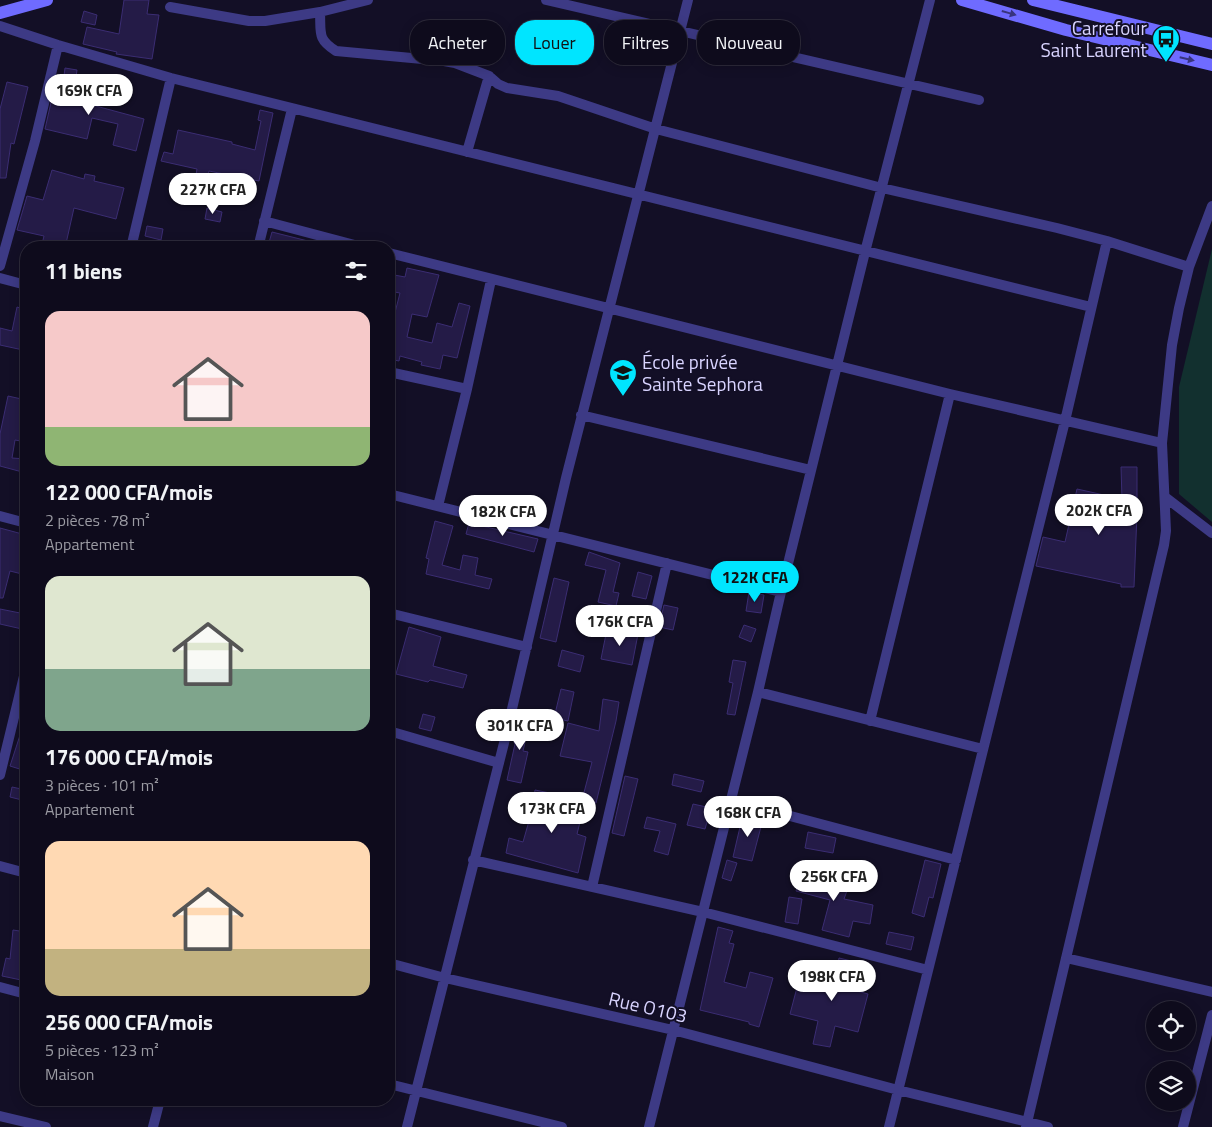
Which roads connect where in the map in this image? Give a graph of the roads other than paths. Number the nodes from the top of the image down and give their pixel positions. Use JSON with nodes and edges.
{"nodes":[{"id":1,"x":47,"y":0,"type":"edge"},
{"id":2,"x":368,"y":0,"type":"edge"},
{"id":3,"x":546,"y":0,"type":"edge"},
{"id":4,"x":688,"y":0,"type":"edge"},
{"id":5,"x":930,"y":0,"type":"edge"},
{"id":6,"x":962,"y":0,"type":"edge"},
{"id":7,"x":1033,"y":0,"type":"edge"},
{"id":8,"x":170,"y":7,"type":"dead end"},
{"id":9,"x":320,"y":12,"type":"junction"},
{"id":10,"x":0,"y":13,"type":"edge"},
{"id":11,"x":632,"y":20,"type":"edge"},
{"id":12,"x":683,"y":20,"type":"edge"},
{"id":13,"x":0,"y":26,"type":"edge"},
{"id":14,"x":687,"y":33,"type":"edge"},
{"id":15,"x":1212,"y":44,"type":"edge"},
{"id":16,"x":58,"y":45,"type":"junction"},
{"id":17,"x":672,"y":65,"type":"edge"},
{"id":18,"x":1212,"y":65,"type":"edge"},
{"id":19,"x":489,"y":76,"type":"junction"},
{"id":20,"x":171,"y":78,"type":"junction"},
{"id":21,"x":908,"y":84,"type":"junction"},
{"id":22,"x":979,"y":100,"type":"dead end"},
{"id":23,"x":292,"y":109,"type":"junction"},
{"id":24,"x":656,"y":130,"type":"junction"},
{"id":25,"x":467,"y":152,"type":"junction"},
{"id":26,"x":882,"y":188,"type":"junction"},
{"id":27,"x":639,"y":196,"type":"junction"},
{"id":28,"x":1212,"y":206,"type":"edge"},
{"id":29,"x":264,"y":221,"type":"junction"},
{"id":30,"x":133,"y":241,"type":"edge"},
{"id":31,"x":260,"y":241,"type":"edge"},
{"id":32,"x":340,"y":241,"type":"edge"},
{"id":33,"x":1107,"y":241,"type":"junction"},
{"id":34,"x":865,"y":252,"type":"junction"},
{"id":35,"x":395,"y":256,"type":"edge"},
{"id":36,"x":0,"y":266,"type":"edge"},
{"id":37,"x":1189,"y":267,"type":"junction"},
{"id":38,"x":0,"y":278,"type":"edge"},
{"id":39,"x":491,"y":280,"type":"junction"},
{"id":40,"x":20,"y":283,"type":"edge"},
{"id":41,"x":1091,"y":307,"type":"junction"},
{"id":42,"x":609,"y":309,"type":"junction"},
{"id":43,"x":837,"y":365,"type":"junction"},
{"id":44,"x":395,"y":373,"type":"edge"},
{"id":45,"x":467,"y":389,"type":"junction"},
{"id":46,"x":950,"y":394,"type":"junction"},
{"id":47,"x":581,"y":415,"type":"junction"},
{"id":48,"x":1064,"y":421,"type":"junction"},
{"id":49,"x":1162,"y":444,"type":"junction"},
{"id":50,"x":811,"y":470,"type":"junction"},
{"id":51,"x":395,"y":495,"type":"edge"},
{"id":52,"x":1164,"y":497,"type":"junction"},
{"id":53,"x":438,"y":506,"type":"junction"},
{"id":54,"x":0,"y":516,"type":"edge"},
{"id":55,"x":20,"y":522,"type":"edge"},
{"id":56,"x":1212,"y":533,"type":"edge"},
{"id":57,"x":551,"y":536,"type":"junction"},
{"id":58,"x":667,"y":563,"type":"junction"},
{"id":59,"x":781,"y":592,"type":"junction"},
{"id":60,"x":395,"y":614,"type":"edge"},
{"id":61,"x":527,"y":647,"type":"junction"},
{"id":62,"x":758,"y":692,"type":"junction"},
{"id":63,"x":20,"y":693,"type":"edge"},
{"id":64,"x":870,"y":721,"type":"junction"},
{"id":65,"x":395,"y":733,"type":"edge"},
{"id":66,"x":983,"y":749,"type":"junction"},
{"id":67,"x":499,"y":763,"type":"junction"},
{"id":68,"x":0,"y":776,"type":"edge"},
{"id":69,"x":730,"y":800,"type":"junction"},
{"id":70,"x":473,"y":860,"type":"junction"},
{"id":71,"x":956,"y":860,"type":"junction"},
{"id":72,"x":0,"y":866,"type":"edge"},
{"id":73,"x":20,"y":871,"type":"edge"},
{"id":74,"x":592,"y":887,"type":"junction"},
{"id":75,"x":702,"y":912,"type":"junction"},
{"id":76,"x":1066,"y":958,"type":"junction"},
{"id":77,"x":395,"y":965,"type":"edge"},
{"id":78,"x":928,"y":970,"type":"junction"},
{"id":79,"x":445,"y":978,"type":"junction"},
{"id":80,"x":0,"y":987,"type":"edge"},
{"id":81,"x":20,"y":992,"type":"edge"},
{"id":82,"x":1212,"y":992,"type":"edge"},
{"id":83,"x":1212,"y":1015,"type":"edge"},
{"id":84,"x":674,"y":1030,"type":"junction"},
{"id":85,"x":395,"y":1085,"type":"edge"},
{"id":86,"x":417,"y":1090,"type":"junction"},
{"id":87,"x":898,"y":1090,"type":"junction"},
{"id":88,"x":158,"y":1106,"type":"edge"},
{"id":89,"x":0,"y":1116,"type":"edge"},
{"id":90,"x":1026,"y":1124,"type":"edge"},
{"id":91,"x":46,"y":1127,"type":"edge"},
{"id":92,"x":153,"y":1127,"type":"edge"},
{"id":93,"x":407,"y":1127,"type":"edge"},
{"id":94,"x":562,"y":1127,"type":"edge"},
{"id":95,"x":650,"y":1127,"type":"edge"},
{"id":96,"x":889,"y":1127,"type":"edge"},
{"id":97,"x":1048,"y":1127,"type":"edge"},
{"id":98,"x":1183,"y":1127,"type":"edge"}],
"edges":[{"from":1,"to":10,"type":"main road"},
{"from":2,"to":9,"type":"street"},
{"from":3,"to":11,"type":"street"},
{"from":4,"to":12,"type":"street"},
{"from":5,"to":21,"type":"street"},
{"from":6,"to":18,"type":"main road","one_way":true},
{"from":7,"to":15,"type":"main road"},
{"from":8,"to":9,"type":"street"},
{"from":9,"to":19,"type":"street"},
{"from":13,"to":16,"type":"street"},
{"from":14,"to":21,"type":"street"},
{"from":16,"to":20,"type":"street"},
{"from":16,"to":36,"type":"street"},
{"from":17,"to":24,"type":"street"},
{"from":19,"to":24,"type":"street"},
{"from":19,"to":25,"type":"street"},
{"from":20,"to":23,"type":"street"},
{"from":20,"to":30,"type":"street"},
{"from":21,"to":22,"type":"street"},
{"from":21,"to":26,"type":"street"},
{"from":23,"to":25,"type":"street"},
{"from":23,"to":29,"type":"street"},
{"from":24,"to":26,"type":"street"},
{"from":24,"to":27,"type":"street"},
{"from":25,"to":27,"type":"street"},
{"from":26,"to":33,"type":"street"},
{"from":26,"to":34,"type":"street"},
{"from":27,"to":34,"type":"street"},
{"from":27,"to":42,"type":"street"},
{"from":28,"to":37,"type":"street"},
{"from":29,"to":31,"type":"street"},
{"from":29,"to":32,"type":"street"},
{"from":33,"to":37,"type":"street"},
{"from":33,"to":41,"type":"street"},
{"from":34,"to":41,"type":"street"},
{"from":34,"to":43,"type":"street"},
{"from":35,"to":39,"type":"street"},
{"from":37,"to":49,"type":"street"},
{"from":38,"to":40,"type":"street"},
{"from":39,"to":42,"type":"street"},
{"from":39,"to":45,"type":"street"},
{"from":41,"to":48,"type":"street"},
{"from":42,"to":43,"type":"street"},
{"from":42,"to":47,"type":"street"},
{"from":43,"to":46,"type":"street"},
{"from":43,"to":50,"type":"street"},
{"from":44,"to":45,"type":"street"},
{"from":45,"to":53,"type":"street"},
{"from":46,"to":48,"type":"street"},
{"from":46,"to":64,"type":"street"},
{"from":47,"to":50,"type":"street"},
{"from":47,"to":57,"type":"street"},
{"from":48,"to":49,"type":"street"},
{"from":48,"to":66,"type":"street"},
{"from":49,"to":52,"type":"street"},
{"from":50,"to":59,"type":"street"},
{"from":51,"to":53,"type":"street"},
{"from":52,"to":56,"type":"street"},
{"from":52,"to":76,"type":"street"},
{"from":53,"to":57,"type":"street"},
{"from":54,"to":55,"type":"street"},
{"from":57,"to":58,"type":"street"},
{"from":57,"to":61,"type":"street"},
{"from":58,"to":59,"type":"street"},
{"from":58,"to":74,"type":"street"},
{"from":59,"to":62,"type":"street"},
{"from":60,"to":61,"type":"street"},
{"from":61,"to":67,"type":"street"},
{"from":62,"to":64,"type":"street"},
{"from":62,"to":69,"type":"street"},
{"from":63,"to":68,"type":"street"},
{"from":64,"to":66,"type":"street"},
{"from":65,"to":67,"type":"street"},
{"from":66,"to":71,"type":"street"},
{"from":67,"to":70,"type":"street"},
{"from":69,"to":71,"type":"street"},
{"from":69,"to":75,"type":"street"},
{"from":70,"to":74,"type":"street"},
{"from":70,"to":79,"type":"street"},
{"from":71,"to":78,"type":"street"},
{"from":72,"to":73,"type":"street"},
{"from":74,"to":75,"type":"street"},
{"from":75,"to":78,"type":"street"},
{"from":75,"to":84,"type":"street"},
{"from":76,"to":82,"type":"street"},
{"from":76,"to":90,"type":"street"},
{"from":77,"to":79,"type":"street","name":"Rue O103"},
{"from":78,"to":87,"type":"street"},
{"from":79,"to":84,"type":"street","name":"Rue O103"},
{"from":79,"to":86,"type":"street"},
{"from":80,"to":81,"type":"street"},
{"from":83,"to":98,"type":"street"},
{"from":84,"to":87,"type":"street","name":"Rue O103"},
{"from":84,"to":95,"type":"street"},
{"from":85,"to":86,"type":"street"},
{"from":86,"to":93,"type":"street"},
{"from":86,"to":94,"type":"street"},
{"from":87,"to":90,"type":"street","name":"Rue O103"},
{"from":87,"to":96,"type":"street"},
{"from":88,"to":92,"type":"street"},
{"from":89,"to":91,"type":"street"},
{"from":90,"to":97,"type":"street","name":"Rue O103"}]}
